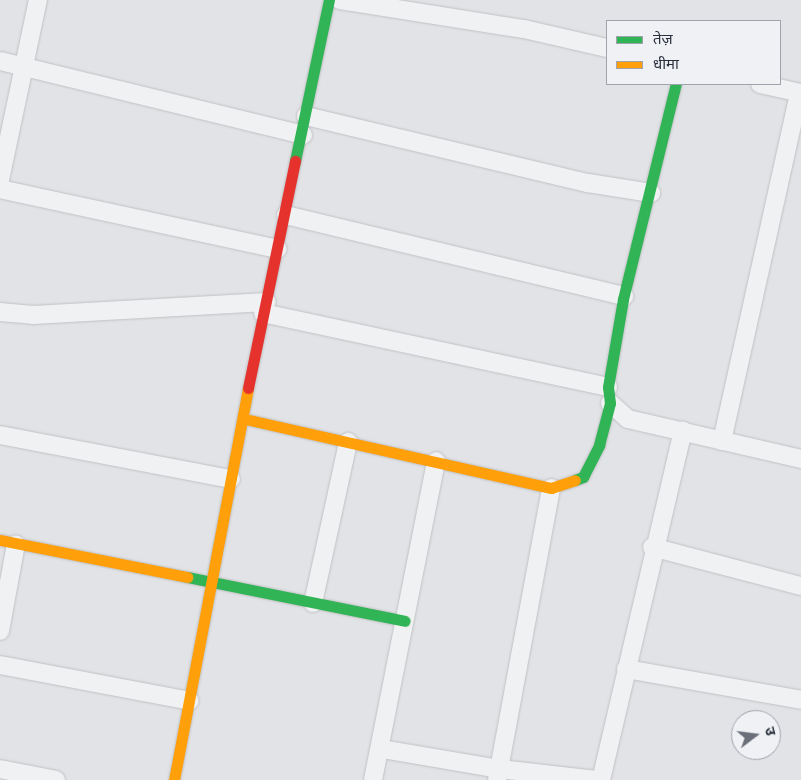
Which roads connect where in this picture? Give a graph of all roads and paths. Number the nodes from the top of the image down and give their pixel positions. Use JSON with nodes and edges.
{"nodes":[{"id":1,"x":38,"y":0,"type":"edge"},
{"id":2,"x":329,"y":0,"type":"edge"},
{"id":3,"x":340,"y":0,"type":"edge"},
{"id":4,"x":606,"y":48,"type":"edge"},
{"id":5,"x":0,"y":61,"type":"edge"},
{"id":6,"x":25,"y":67,"type":"junction"},
{"id":7,"x":676,"y":85,"type":"edge"},
{"id":8,"x":764,"y":85,"type":"edge"},
{"id":9,"x":800,"y":93,"type":"edge"},
{"id":10,"x":306,"y":116,"type":"junction"},
{"id":11,"x":303,"y":135,"type":"junction"},
{"id":12,"x":0,"y":181,"type":"edge"},
{"id":13,"x":651,"y":193,"type":"junction"},
{"id":14,"x":286,"y":215,"type":"junction"},
{"id":15,"x":278,"y":249,"type":"junction"},
{"id":16,"x":624,"y":296,"type":"junction"},
{"id":17,"x":265,"y":307,"type":"junction"},
{"id":18,"x":0,"y":312,"type":"edge"},
{"id":19,"x":609,"y":395,"type":"junction"},
{"id":20,"x":245,"y":419,"type":"junction"},
{"id":21,"x":683,"y":432,"type":"junction"},
{"id":22,"x":0,"y":435,"type":"edge"},
{"id":23,"x":722,"y":441,"type":"junction"},
{"id":24,"x":348,"y":442,"type":"junction"},
{"id":25,"x":801,"y":459,"type":"edge"},
{"id":26,"x":436,"y":461,"type":"junction"},
{"id":27,"x":232,"y":478,"type":"junction"},
{"id":28,"x":551,"y":488,"type":"junction"},
{"id":29,"x":8,"y":542,"type":"edge"},
{"id":30,"x":652,"y":547,"type":"junction"},
{"id":31,"x":210,"y":582,"type":"junction"},
{"id":32,"x":801,"y":586,"type":"edge"},
{"id":33,"x":313,"y":603,"type":"junction"},
{"id":34,"x":405,"y":621,"type":"junction"},
{"id":35,"x":0,"y":631,"type":"edge"},
{"id":36,"x":0,"y":666,"type":"edge"},
{"id":37,"x":626,"y":669,"type":"junction"},
{"id":38,"x":801,"y":700,"type":"edge"},
{"id":39,"x":190,"y":701,"type":"junction"},
{"id":40,"x":382,"y":748,"type":"junction"},
{"id":41,"x":0,"y":769,"type":"edge"},
{"id":42,"x":498,"y":774,"type":"edge"},
{"id":43,"x":56,"y":780,"type":"edge"},
{"id":44,"x":174,"y":780,"type":"edge"},
{"id":45,"x":373,"y":780,"type":"edge"},
{"id":46,"x":596,"y":780,"type":"edge"},
{"id":47,"x":601,"y":780,"type":"edge"}],
"edges":[{"from":1,"to":6,"type":"street"},
{"from":2,"to":10,"type":"street"},
{"from":3,"to":4,"type":"street"},
{"from":5,"to":6,"type":"street"},
{"from":6,"to":11,"type":"street"},
{"from":6,"to":12,"type":"street"},
{"from":7,"to":13,"type":"street"},
{"from":8,"to":9,"type":"street"},
{"from":9,"to":23,"type":"street"},
{"from":10,"to":11,"type":"street"},
{"from":10,"to":13,"type":"street"},
{"from":11,"to":14,"type":"street"},
{"from":12,"to":15,"type":"street"},
{"from":13,"to":16,"type":"street"},
{"from":14,"to":15,"type":"street"},
{"from":14,"to":16,"type":"street"},
{"from":15,"to":17,"type":"street"},
{"from":16,"to":19,"type":"street"},
{"from":17,"to":18,"type":"street"},
{"from":17,"to":19,"type":"street"},
{"from":17,"to":20,"type":"street"},
{"from":19,"to":21,"type":"street"},
{"from":19,"to":28,"type":"street"},
{"from":20,"to":24,"type":"street"},
{"from":20,"to":27,"type":"street"},
{"from":21,"to":23,"type":"street"},
{"from":21,"to":30,"type":"street"},
{"from":22,"to":27,"type":"street"},
{"from":23,"to":25,"type":"street"},
{"from":24,"to":26,"type":"street"},
{"from":24,"to":33,"type":"street"},
{"from":26,"to":28,"type":"street"},
{"from":26,"to":34,"type":"street"},
{"from":27,"to":31,"type":"street"},
{"from":28,"to":42,"type":"street"},
{"from":29,"to":31,"type":"street"},
{"from":29,"to":35,"type":"street"},
{"from":30,"to":32,"type":"street"},
{"from":30,"to":37,"type":"street"},
{"from":31,"to":33,"type":"street"},
{"from":31,"to":39,"type":"street"},
{"from":33,"to":34,"type":"street"},
{"from":34,"to":40,"type":"street"},
{"from":36,"to":39,"type":"street"},
{"from":37,"to":38,"type":"street"},
{"from":37,"to":47,"type":"street"},
{"from":39,"to":44,"type":"street"},
{"from":40,"to":42,"type":"street"},
{"from":40,"to":45,"type":"street"},
{"from":41,"to":43,"type":"street"},
{"from":42,"to":46,"type":"street"}]}
